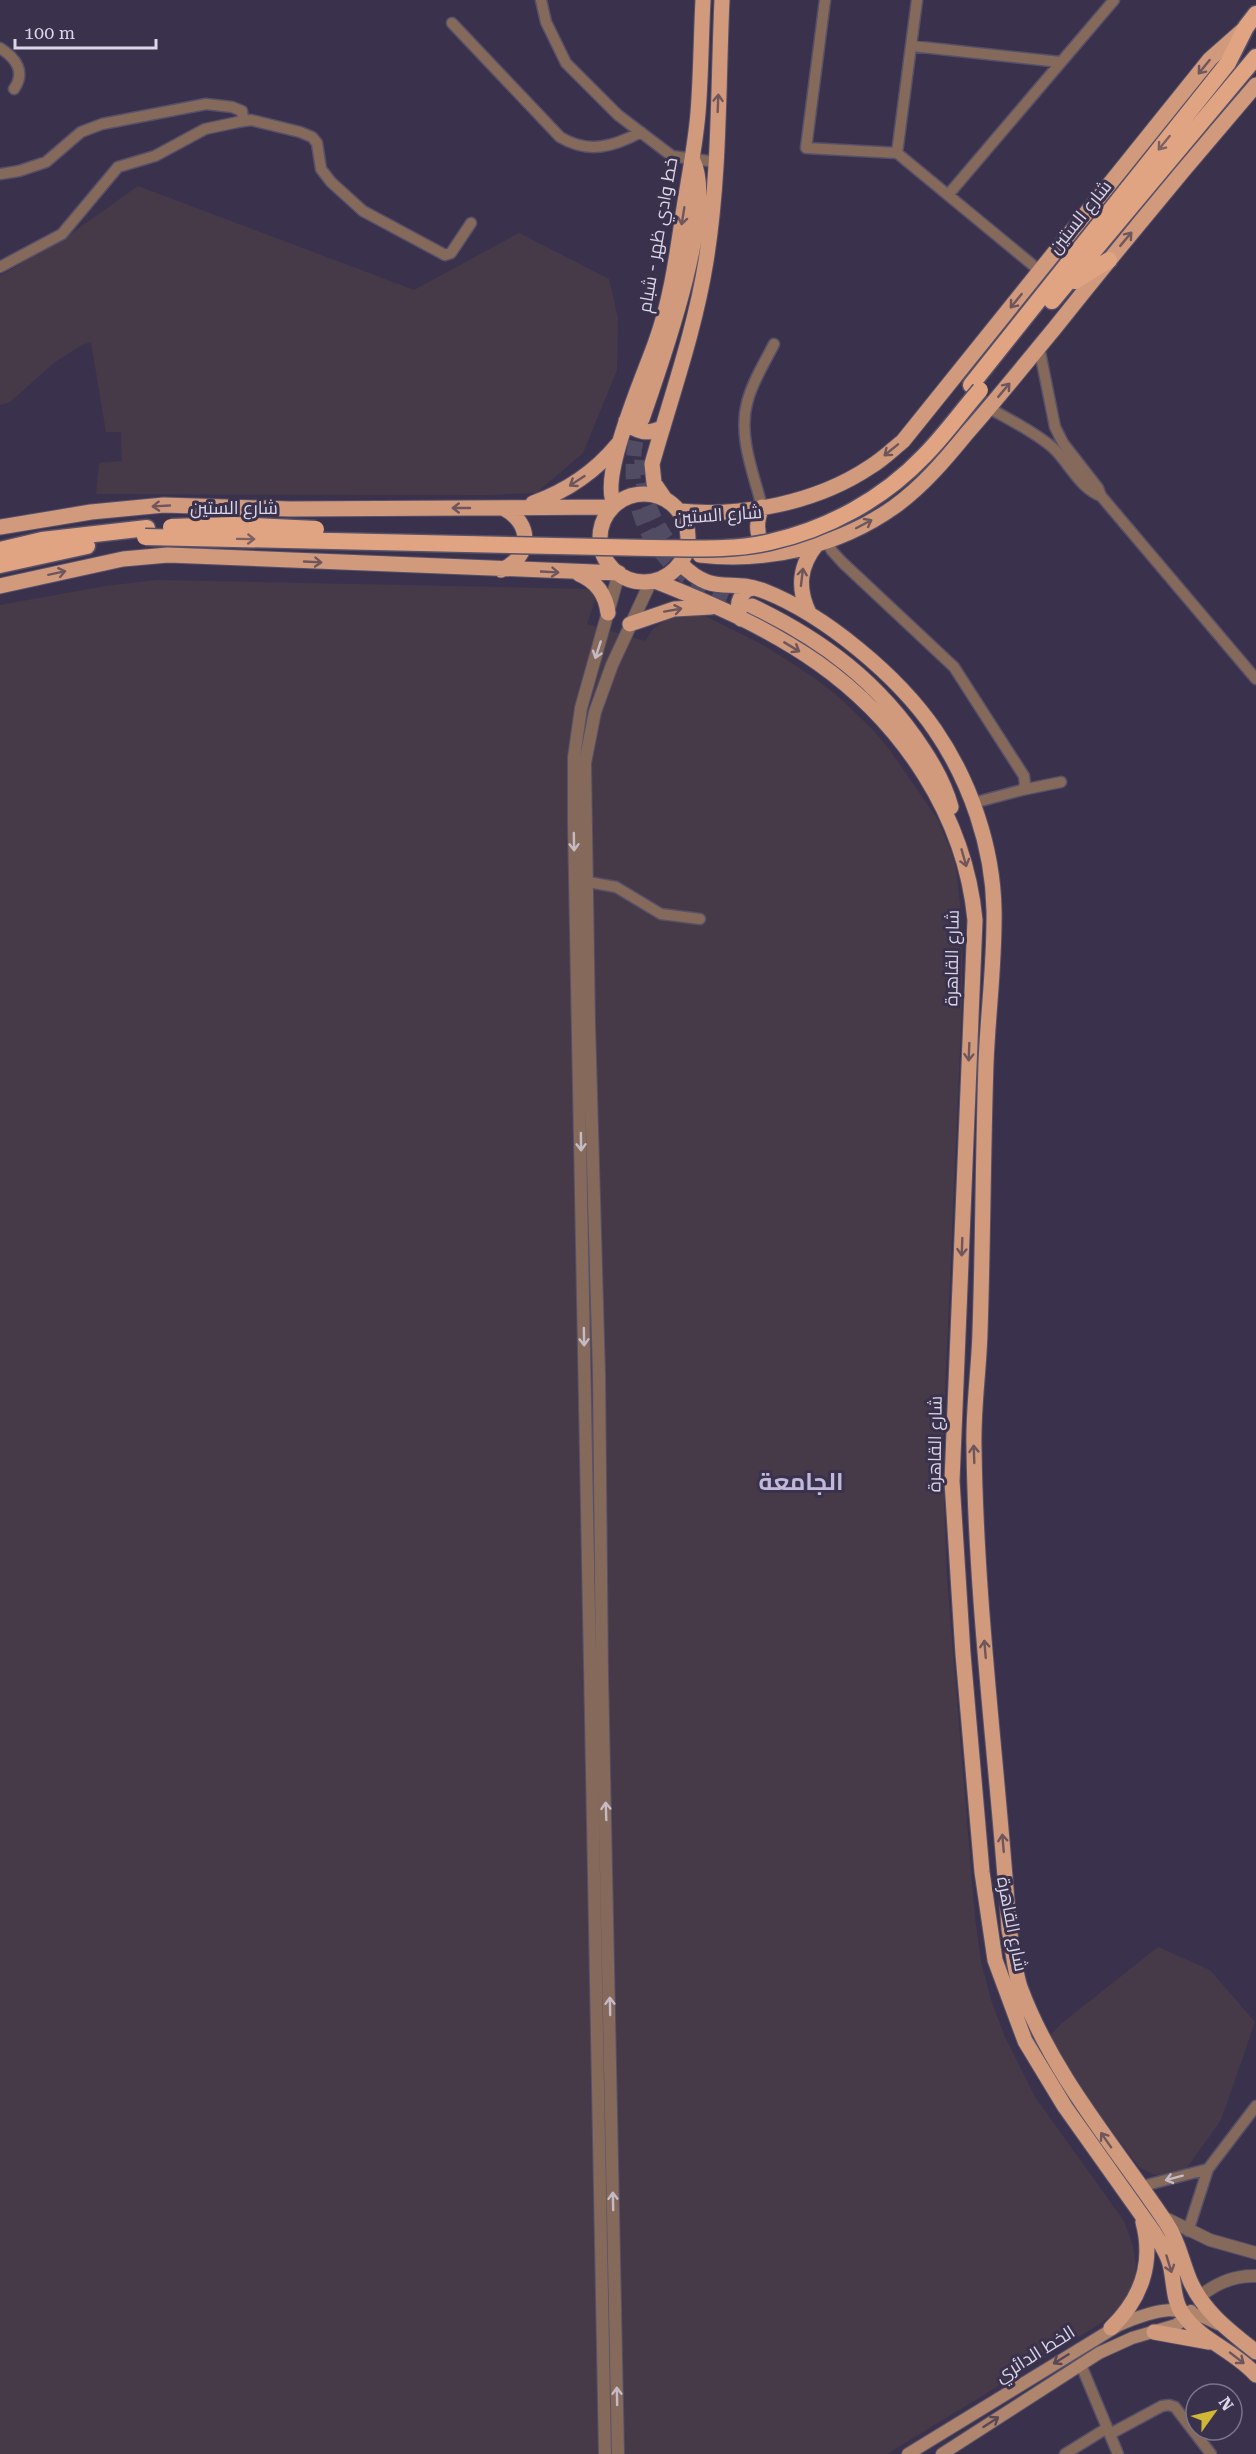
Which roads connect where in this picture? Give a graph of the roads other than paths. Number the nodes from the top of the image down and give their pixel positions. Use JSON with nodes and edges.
{"nodes":[{"id":1,"x":541,"y":0,"type":"edge"},
{"id":2,"x":703,"y":0,"type":"edge"},
{"id":3,"x":722,"y":0,"type":"edge"},
{"id":4,"x":825,"y":0,"type":"edge"},
{"id":5,"x":917,"y":0,"type":"edge"},
{"id":6,"x":1114,"y":0,"type":"edge"},
{"id":7,"x":1251,"y":20,"type":"edge"},
{"id":8,"x":452,"y":23,"type":"dead end"},
{"id":9,"x":912,"y":46,"type":"junction"},
{"id":10,"x":0,"y":48,"type":"edge"},
{"id":11,"x":1256,"y":57,"type":"edge"},
{"id":12,"x":1060,"y":63,"type":"junction"},
{"id":13,"x":1256,"y":85,"type":"edge"},
{"id":14,"x":14,"y":89,"type":"dead end"},
{"id":15,"x":238,"y":122,"type":"junction"},
{"id":16,"x":641,"y":132,"type":"junction"},
{"id":17,"x":897,"y":153,"type":"junction"},
{"id":18,"x":691,"y":158,"type":"junction"},
{"id":19,"x":716,"y":162,"type":"junction"},
{"id":20,"x":0,"y":174,"type":"edge"},
{"id":21,"x":948,"y":195,"type":"junction"},
{"id":22,"x":471,"y":223,"type":"dead end"},
{"id":23,"x":1109,"y":260,"type":"junction"},
{"id":24,"x":0,"y":267,"type":"edge"},
{"id":25,"x":1040,"y":271,"type":"junction"},
{"id":26,"x":1061,"y":290,"type":"junction"},
{"id":27,"x":774,"y":344,"type":"dead end"},
{"id":28,"x":1039,"y":347,"type":"junction"},
{"id":29,"x":976,"y":387,"type":"junction"},
{"id":30,"x":989,"y":408,"type":"junction"},
{"id":31,"x":645,"y":422,"type":"junction"},
{"id":32,"x":620,"y":442,"type":"junction"},
{"id":33,"x":1068,"y":456,"type":"junction"},
{"id":34,"x":665,"y":499,"type":"junction"},
{"id":35,"x":613,"y":506,"type":"junction"},
{"id":36,"x":520,"y":507,"type":"junction"},
{"id":37,"x":762,"y":507,"type":"junction"},
{"id":38,"x":503,"y":508,"type":"junction"},
{"id":39,"x":679,"y":511,"type":"junction"},
{"id":40,"x":0,"y":527,"type":"edge"},
{"id":41,"x":146,"y":533,"type":"junction"},
{"id":42,"x":822,"y":542,"type":"junction"},
{"id":43,"x":0,"y":550,"type":"edge"},
{"id":44,"x":770,"y":555,"type":"junction"},
{"id":45,"x":683,"y":558,"type":"junction"},
{"id":46,"x":0,"y":565,"type":"edge"},
{"id":47,"x":501,"y":570,"type":"junction"},
{"id":48,"x":576,"y":573,"type":"junction"},
{"id":49,"x":619,"y":573,"type":"junction"},
{"id":50,"x":653,"y":581,"type":"junction"},
{"id":51,"x":0,"y":586,"type":"edge"},
{"id":52,"x":754,"y":598,"type":"junction"},
{"id":53,"x":718,"y":608,"type":"junction"},
{"id":54,"x":608,"y":613,"type":"junction"},
{"id":55,"x":809,"y":613,"type":"junction"},
{"id":56,"x":741,"y":619,"type":"junction"},
{"id":57,"x":630,"y":624,"type":"junction"},
{"id":58,"x":1256,"y":679,"type":"edge"},
{"id":59,"x":581,"y":708,"type":"junction"},
{"id":60,"x":595,"y":712,"type":"junction"},
{"id":61,"x":1061,"y":782,"type":"dead end"},
{"id":62,"x":1022,"y":790,"type":"junction"},
{"id":63,"x":973,"y":802,"type":"junction"},
{"id":64,"x":954,"y":829,"type":"junction"},
{"id":65,"x":588,"y":882,"type":"junction"},
{"id":66,"x":700,"y":919,"type":"dead end"},
{"id":67,"x":585,"y":1085,"type":"junction"},
{"id":68,"x":586,"y":1106,"type":"junction"},
{"id":69,"x":588,"y":1669,"type":"junction"},
{"id":70,"x":603,"y":1674,"type":"junction"},
{"id":71,"x":601,"y":1852,"type":"junction"},
{"id":72,"x":1005,"y":1870,"type":"junction"},
{"id":73,"x":982,"y":1872,"type":"junction"},
{"id":74,"x":1256,"y":2106,"type":"edge"},
{"id":75,"x":1208,"y":2169,"type":"junction"},
{"id":76,"x":1123,"y":2176,"type":"junction"},
{"id":77,"x":1139,"y":2187,"type":"junction"},
{"id":78,"x":1141,"y":2213,"type":"junction"},
{"id":79,"x":1161,"y":2216,"type":"junction"},
{"id":80,"x":1188,"y":2231,"type":"junction"},
{"id":81,"x":1256,"y":2253,"type":"edge"},
{"id":82,"x":1256,"y":2276,"type":"edge"},
{"id":83,"x":1199,"y":2297,"type":"junction"},
{"id":84,"x":1185,"y":2313,"type":"junction"},
{"id":85,"x":1222,"y":2326,"type":"junction"},
{"id":86,"x":1111,"y":2328,"type":"junction"},
{"id":87,"x":1154,"y":2332,"type":"junction"},
{"id":88,"x":1215,"y":2343,"type":"junction"},
{"id":89,"x":1256,"y":2352,"type":"edge"},
{"id":90,"x":1081,"y":2365,"type":"junction"},
{"id":91,"x":1256,"y":2375,"type":"edge"},
{"id":92,"x":1109,"y":2431,"type":"junction"},
{"id":93,"x":913,"y":2453,"type":"edge"},
{"id":94,"x":605,"y":2454,"type":"edge"},
{"id":95,"x":618,"y":2454,"type":"edge"},
{"id":96,"x":942,"y":2454,"type":"edge"},
{"id":97,"x":1065,"y":2454,"type":"edge"},
{"id":98,"x":1118,"y":2454,"type":"edge"},
{"id":99,"x":1211,"y":2454,"type":"edge"}],
"edges":[{"from":1,"to":16,"type":"street"},
{"from":2,"to":18,"type":"main road","name":"خط وادي ظهر - شبام"},
{"from":19,"to":3,"type":"main road","one_way":true},
{"from":4,"to":17,"type":"street"},
{"from":5,"to":9,"type":"street"},
{"from":6,"to":12,"type":"street"},
{"from":7,"to":25,"type":"main road","name":"شارع الستين","one_way":true},
{"from":7,"to":29,"type":"highway","name":"شارع الستين","one_way":true},
{"from":8,"to":16,"type":"street"},
{"from":9,"to":12,"type":"street"},
{"from":9,"to":17,"type":"street"},
{"from":10,"to":14,"type":"street"},
{"from":11,"to":26,"type":"highway","name":"شارع الستين"},
{"from":12,"to":21,"type":"street"},
{"from":23,"to":13,"type":"main road","name":"شارع الستين","one_way":true},
{"from":15,"to":20,"type":"street"},
{"from":15,"to":22,"type":"street"},
{"from":15,"to":24,"type":"street"},
{"from":16,"to":18,"type":"street"},
{"from":17,"to":21,"type":"street"},
{"from":18,"to":19,"type":"street"},
{"from":18,"to":31,"type":"main road","one_way":true},
{"from":19,"to":31,"type":"main road"},
{"from":21,"to":25,"type":"street"},
{"from":23,"to":26,"type":"highway"},
{"from":23,"to":28,"type":"main road","name":"شارع الستين"},
{"from":25,"to":37,"type":"main road","name":"شارع الستين","one_way":true},
{"from":26,"to":29,"type":"highway","name":"شارع الستين"},
{"from":27,"to":37,"type":"street"},
{"from":30,"to":28,"type":"main road","name":"شارع الستين","one_way":true},
{"from":28,"to":33,"type":"street"},
{"from":29,"to":41,"type":"highway","name":"شارع الستين","bridge":true},
{"from":30,"to":33,"type":"street"},
{"from":42,"to":30,"type":"main road","name":"شارع الستين","one_way":true},
{"from":31,"to":32,"type":"main road"},
{"from":31,"to":34,"type":"main road"},
{"from":32,"to":35,"type":"main road"},
{"from":32,"to":36,"type":"main road","one_way":true},
{"from":33,"to":58,"type":"street"},
{"from":34,"to":35,"type":"main road"},
{"from":34,"to":39,"type":"main road"},
{"from":35,"to":36,"type":"main road","name":"شارع الستين"},
{"from":35,"to":49,"type":"main road"},
{"from":36,"to":38,"type":"main road","name":"شارع الستين"},
{"from":37,"to":39,"type":"main road","name":"شارع الستين"},
{"from":37,"to":44,"type":"main road"},
{"from":38,"to":40,"type":"main road","name":"شارع الستين","one_way":true},
{"from":38,"to":47,"type":"main road"},
{"from":39,"to":45,"type":"main road"},
{"from":41,"to":43,"type":"highway","name":"شارع الستين"},
{"from":41,"to":46,"type":"highway","name":"شارع الستين"},
{"from":42,"to":44,"type":"main road","name":"شارع الستين"},
{"from":55,"to":42,"type":"main road","one_way":true},
{"from":42,"to":62,"type":"street"},
{"from":44,"to":45,"type":"main road","name":"شارع الستين"},
{"from":45,"to":50,"type":"main road"},
{"from":45,"to":52,"type":"main road","name":"شارع القاهرة"},
{"from":47,"to":48,"type":"main road","one_way":true},
{"from":51,"to":47,"type":"main road","one_way":true},
{"from":48,"to":49,"type":"main road"},
{"from":48,"to":54,"type":"main road"},
{"from":49,"to":50,"type":"main road"},
{"from":49,"to":54,"type":"street"},
{"from":50,"to":53,"type":"main road","name":"شارع القاهرة"},
{"from":50,"to":57,"type":"street"},
{"from":52,"to":55,"type":"main road","name":"شارع القاهرة"},
{"from":52,"to":56,"type":"main road"},
{"from":52,"to":63,"type":"main road"},
{"from":52,"to":64,"type":"main road"},
{"from":53,"to":56,"type":"main road","name":"شارع القاهرة"},
{"from":57,"to":53,"type":"main road","one_way":true},
{"from":54,"to":59,"type":"street","one_way":true},
{"from":55,"to":63,"type":"main road","name":"شارع القاهرة"},
{"from":56,"to":64,"type":"main road","name":"شارع القاهرة","one_way":true},
{"from":57,"to":60,"type":"street"},
{"from":59,"to":60,"type":"street"},
{"from":59,"to":67,"type":"street","one_way":true},
{"from":60,"to":65,"type":"street"},
{"from":61,"to":62,"type":"street"},
{"from":62,"to":63,"type":"street"},
{"from":72,"to":63,"type":"main road","name":"شارع القاهرة","one_way":true},
{"from":64,"to":73,"type":"main road","name":"شارع القاهرة","one_way":true},
{"from":65,"to":66,"type":"street"},
{"from":65,"to":67,"type":"street"},
{"from":67,"to":68,"type":"street"},
{"from":68,"to":69,"type":"street","one_way":true},
{"from":68,"to":70,"type":"street"},
{"from":69,"to":70,"type":"street"},
{"from":69,"to":71,"type":"street"},
{"from":71,"to":70,"type":"street","one_way":true},
{"from":71,"to":94,"type":"street"},
{"from":95,"to":71,"type":"street","one_way":true},
{"from":72,"to":73,"type":"main road"},
{"from":76,"to":72,"type":"main road","name":"شارع القاهرة","one_way":true},
{"from":73,"to":76,"type":"main road","name":"شارع القاهرة"},
{"from":74,"to":75,"type":"street"},
{"from":75,"to":77,"type":"street","one_way":true},
{"from":75,"to":80,"type":"street"},
{"from":76,"to":77,"type":"main road","name":"شارع القاهرة"},
{"from":76,"to":78,"type":"main road","name":"شارع القاهرة"},
{"from":77,"to":79,"type":"main road","name":"شارع القاهرة"},
{"from":78,"to":84,"type":"main road","name":"شارع القاهرة","one_way":true},
{"from":78,"to":86,"type":"main road"},
{"from":79,"to":80,"type":"street"},
{"from":79,"to":83,"type":"main road","name":"شارع القاهرة"},
{"from":80,"to":81,"type":"street"},
{"from":82,"to":83,"type":"street"},
{"from":83,"to":84,"type":"main road"},
{"from":83,"to":85,"type":"main road","name":"شارع القاهرة"},
{"from":84,"to":85,"type":"main road"},
{"from":84,"to":86,"type":"main road","name":"الخط الدائري"},
{"from":84,"to":87,"type":"main road","name":"الخط الدائري"},
{"from":84,"to":88,"type":"main road"},
{"from":85,"to":89,"type":"main road","name":"شارع القاهرة"},
{"from":86,"to":93,"type":"main road","name":"الخط الدائري","one_way":true},
{"from":87,"to":88,"type":"main road"},
{"from":87,"to":90,"type":"main road","name":"الخط الدائري"},
{"from":88,"to":91,"type":"main road","one_way":true},
{"from":90,"to":92,"type":"street"},
{"from":96,"to":90,"type":"main road","name":"الخط الدائري","one_way":true},
{"from":92,"to":97,"type":"street"},
{"from":92,"to":98,"type":"street"},
{"from":92,"to":99,"type":"street"}]}
